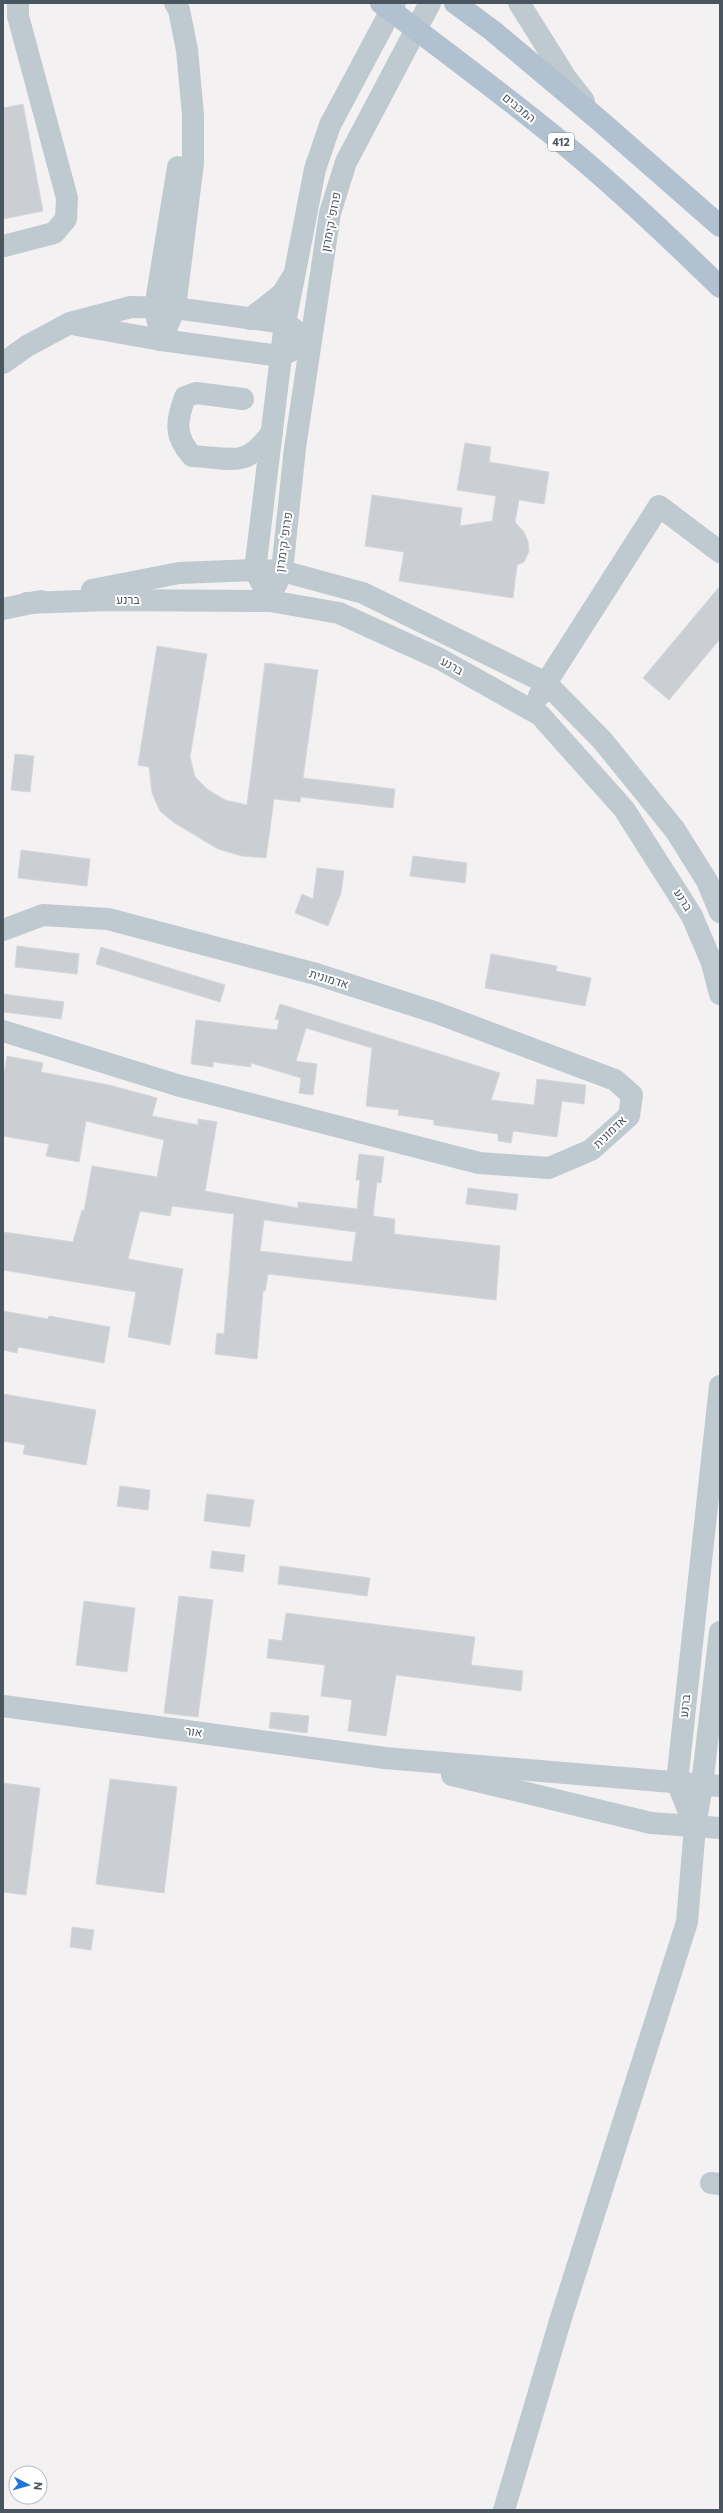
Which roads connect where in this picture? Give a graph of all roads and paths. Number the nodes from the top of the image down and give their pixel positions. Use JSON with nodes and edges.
{"nodes":[{"id":1,"x":18,"y":3,"type":"edge"},
{"id":2,"x":175,"y":3,"type":"edge"},
{"id":3,"x":430,"y":3,"type":"edge"},
{"id":4,"x":456,"y":3,"type":"edge"},
{"id":5,"x":519,"y":3,"type":"edge"},
{"id":6,"x":389,"y":5,"type":"edge"},
{"id":7,"x":416,"y":29,"type":"junction"},
{"id":8,"x":600,"y":120,"type":"junction"},
{"id":9,"x":720,"y":226,"type":"edge"},
{"id":10,"x":4,"y":246,"type":"edge"},
{"id":11,"x":294,"y":273,"type":"junction"},
{"id":12,"x":720,"y":287,"type":"edge"},
{"id":13,"x":165,"y":308,"type":"junction"},
{"id":14,"x":250,"y":319,"type":"junction"},
{"id":15,"x":284,"y":323,"type":"junction"},
{"id":16,"x":70,"y":324,"type":"junction"},
{"id":17,"x":161,"y":340,"type":"junction"},
{"id":18,"x":312,"y":342,"type":"junction"},
{"id":19,"x":280,"y":356,"type":"junction"},
{"id":20,"x":3,"y":363,"type":"edge"},
{"id":21,"x":243,"y":399,"type":"dead end"},
{"id":22,"x":272,"y":432,"type":"junction"},
{"id":23,"x":720,"y":552,"type":"edge"},
{"id":24,"x":255,"y":570,"type":"junction"},
{"id":25,"x":282,"y":571,"type":"junction"},
{"id":26,"x":270,"y":601,"type":"junction"},
{"id":27,"x":28,"y":603,"type":"junction"},
{"id":28,"x":3,"y":609,"type":"edge"},
{"id":29,"x":546,"y":683,"type":"junction"},
{"id":30,"x":533,"y":711,"type":"junction"},
{"id":31,"x":720,"y":912,"type":"edge"},
{"id":32,"x":3,"y":930,"type":"edge"},
{"id":33,"x":720,"y":994,"type":"edge"},
{"id":34,"x":3,"y":1031,"type":"edge"},
{"id":35,"x":720,"y":1386,"type":"edge"},
{"id":36,"x":720,"y":1632,"type":"edge"},
{"id":37,"x":3,"y":1706,"type":"edge"},
{"id":38,"x":385,"y":1758,"type":"junction"},
{"id":39,"x":677,"y":1782,"type":"junction"},
{"id":40,"x":711,"y":1786,"type":"edge"},
{"id":41,"x":695,"y":1827,"type":"junction"},
{"id":42,"x":720,"y":1828,"type":"edge"},
{"id":43,"x":720,"y":1835,"type":"edge"},
{"id":44,"x":687,"y":1922,"type":"junction"},
{"id":45,"x":504,"y":2510,"type":"edge"}],
"edges":[{"from":1,"to":10,"type":"street"},
{"from":2,"to":13,"type":"street"},
{"from":3,"to":7,"type":"street","name":"פרופ' קימרון"},
{"from":4,"to":8,"type":"main road"},
{"from":5,"to":8,"type":"street"},
{"from":6,"to":7,"type":"main road","name":"המכבים","number":"412"},
{"from":6,"to":11,"type":"street","name":"פרופ' קימרון"},
{"from":7,"to":12,"type":"main road","name":"המכבים","number":"412"},
{"from":7,"to":18,"type":"street","name":"פרופ' קימרון"},
{"from":8,"to":9,"type":"main road"},
{"from":11,"to":14,"type":"street"},
{"from":11,"to":15,"type":"street","name":"פרופ' קימרון"},
{"from":13,"to":14,"type":"street"},
{"from":13,"to":16,"type":"street"},
{"from":13,"to":17,"type":"street"},
{"from":14,"to":15,"type":"street"},
{"from":15,"to":18,"type":"street"},
{"from":15,"to":19,"type":"street","name":"פרופ' קימרון"},
{"from":16,"to":17,"type":"street"},
{"from":16,"to":20,"type":"street"},
{"from":17,"to":19,"type":"street"},
{"from":18,"to":19,"type":"street"},
{"from":18,"to":25,"type":"street","name":"פרופ' קימרון"},
{"from":19,"to":22,"type":"street","name":"פרופ' קימרון"},
{"from":21,"to":22,"type":"street"},
{"from":22,"to":24,"type":"street","name":"פרופ' קימרון"},
{"from":23,"to":29,"type":"street"},
{"from":24,"to":25,"type":"street","name":"ברנע"},
{"from":24,"to":26,"type":"street","name":"פרופ' קימרון"},
{"from":24,"to":27,"type":"street","name":"ברנע"},
{"from":25,"to":26,"type":"street","name":"פרופ' קימרון"},
{"from":25,"to":29,"type":"street","name":"ברנע"},
{"from":26,"to":27,"type":"street","name":"ברנע"},
{"from":26,"to":30,"type":"street","name":"ברנע"},
{"from":27,"to":28,"type":"street","name":"ברנע"},
{"from":29,"to":30,"type":"street"},
{"from":29,"to":31,"type":"street","name":"ברנע"},
{"from":30,"to":33,"type":"street","name":"ברנע"},
{"from":32,"to":34,"type":"street","name":"אדמונית"},
{"from":35,"to":39,"type":"street","name":"ברנע"},
{"from":36,"to":40,"type":"street"},
{"from":37,"to":38,"type":"street","name":"אור"},
{"from":38,"to":39,"type":"street"},
{"from":38,"to":41,"type":"street"},
{"from":39,"to":40,"type":"street"},
{"from":39,"to":41,"type":"street","name":"ברנע"},
{"from":40,"to":41,"type":"street"},
{"from":41,"to":42,"type":"street"},
{"from":41,"to":44,"type":"street"},
{"from":43,"to":44,"type":"street"},
{"from":44,"to":45,"type":"street"}]}
